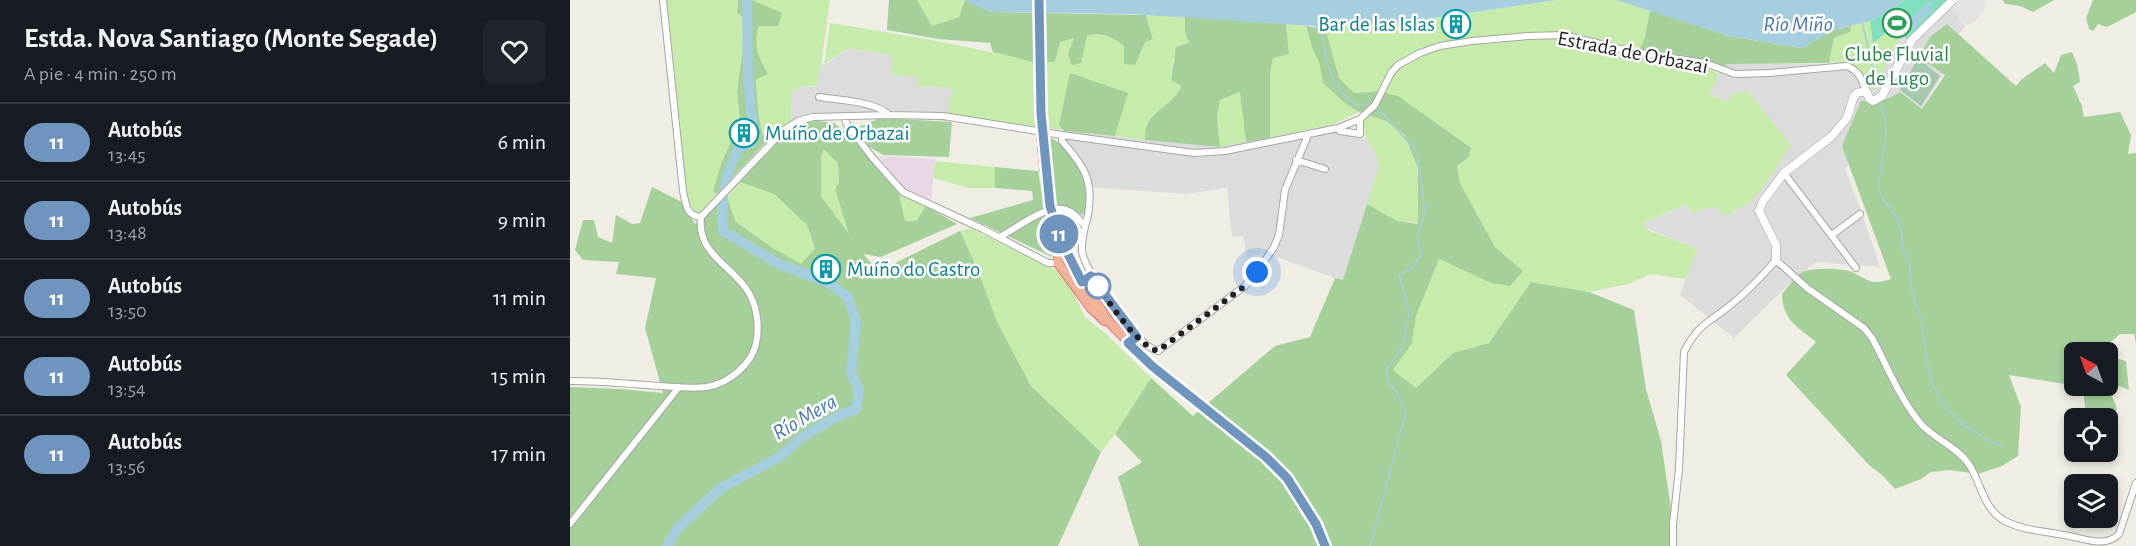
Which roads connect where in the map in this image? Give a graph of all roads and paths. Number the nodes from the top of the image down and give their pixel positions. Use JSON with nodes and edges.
{"nodes":[{"id":1,"x":663,"y":0,"type":"edge"},
{"id":2,"x":1039,"y":0,"type":"edge"},
{"id":3,"x":1953,"y":0,"type":"edge"},
{"id":4,"x":1866,"y":91,"type":"junction"},
{"id":5,"x":819,"y":97,"type":"dead end"},
{"id":6,"x":889,"y":115,"type":"junction"},
{"id":7,"x":845,"y":117,"type":"junction"},
{"id":8,"x":1360,"y":119,"type":"junction"},
{"id":9,"x":1338,"y":128,"type":"junction"},
{"id":10,"x":1062,"y":135,"type":"junction"},
{"id":11,"x":1308,"y":135,"type":"junction"},
{"id":12,"x":1296,"y":160,"type":"junction"},
{"id":13,"x":1326,"y":169,"type":"dead end"},
{"id":14,"x":1784,"y":173,"type":"junction"},
{"id":15,"x":1860,"y":214,"type":"dead end"},
{"id":16,"x":701,"y":217,"type":"junction"},
{"id":17,"x":1085,"y":226,"type":"junction"},
{"id":18,"x":1832,"y":235,"type":"junction"},
{"id":19,"x":1000,"y":237,"type":"junction"},
{"id":20,"x":1060,"y":238,"type":"junction"},
{"id":21,"x":1776,"y":260,"type":"junction"},
{"id":22,"x":1058,"y":263,"type":"junction"},
{"id":23,"x":1856,"y":268,"type":"dead end"},
{"id":24,"x":1091,"y":276,"type":"junction"},
{"id":25,"x":1082,"y":282,"type":"junction"},
{"id":26,"x":1110,"y":323,"type":"junction"},
{"id":27,"x":1137,"y":337,"type":"junction"},
{"id":28,"x":1128,"y":343,"type":"junction"},
{"id":29,"x":570,"y":381,"type":"edge"},
{"id":30,"x":679,"y":387,"type":"junction"},
{"id":31,"x":2136,"y":483,"type":"edge"},
{"id":32,"x":570,"y":524,"type":"edge"},
{"id":33,"x":1325,"y":546,"type":"edge"},
{"id":34,"x":1674,"y":546,"type":"edge"}],
"edges":[{"from":1,"to":16,"type":"street"},
{"from":2,"to":20,"type":"highway","bridge":true},
{"from":3,"to":4,"type":"street"},
{"from":4,"to":8,"type":"street","name":"Estrada de Orbazai"},
{"from":4,"to":14,"type":"street"},
{"from":5,"to":6,"type":"street"},
{"from":6,"to":7,"type":"street","name":"Estrada de Orbazai"},
{"from":6,"to":10,"type":"street","name":"Estrada de Orbazai"},
{"from":7,"to":16,"type":"street","name":"Estrada de Orbazai"},
{"from":7,"to":19,"type":"street"},
{"from":8,"to":9,"type":"street","name":"Estrada de Orbazai"},
{"from":8,"to":9,"type":"street"},
{"from":9,"to":11,"type":"street","name":"Estrada de Orbazai"},
{"from":10,"to":11,"type":"street","name":"Estrada de Orbazai"},
{"from":10,"to":17,"type":"street"},
{"from":11,"to":12,"type":"street"},
{"from":12,"to":13,"type":"street"},
{"from":12,"to":27,"type":"street"},
{"from":14,"to":18,"type":"street"},
{"from":14,"to":21,"type":"street"},
{"from":15,"to":18,"type":"street"},
{"from":16,"to":30,"type":"street"},
{"from":17,"to":19,"type":"street"},
{"from":17,"to":24,"type":"street"},
{"from":18,"to":23,"type":"street"},
{"from":19,"to":22,"type":"street"},
{"from":20,"to":22,"type":"highway"},
{"from":20,"to":25,"type":"highway"},
{"from":21,"to":31,"type":"street"},
{"from":21,"to":34,"type":"street"},
{"from":22,"to":26,"type":"highway"},
{"from":24,"to":25,"type":"street"},
{"from":24,"to":27,"type":"street"},
{"from":25,"to":26,"type":"highway"},
{"from":26,"to":28,"type":"highway"},
{"from":27,"to":28,"type":"street"},
{"from":28,"to":33,"type":"highway"},
{"from":29,"to":30,"type":"street"},
{"from":30,"to":32,"type":"street"}]}
